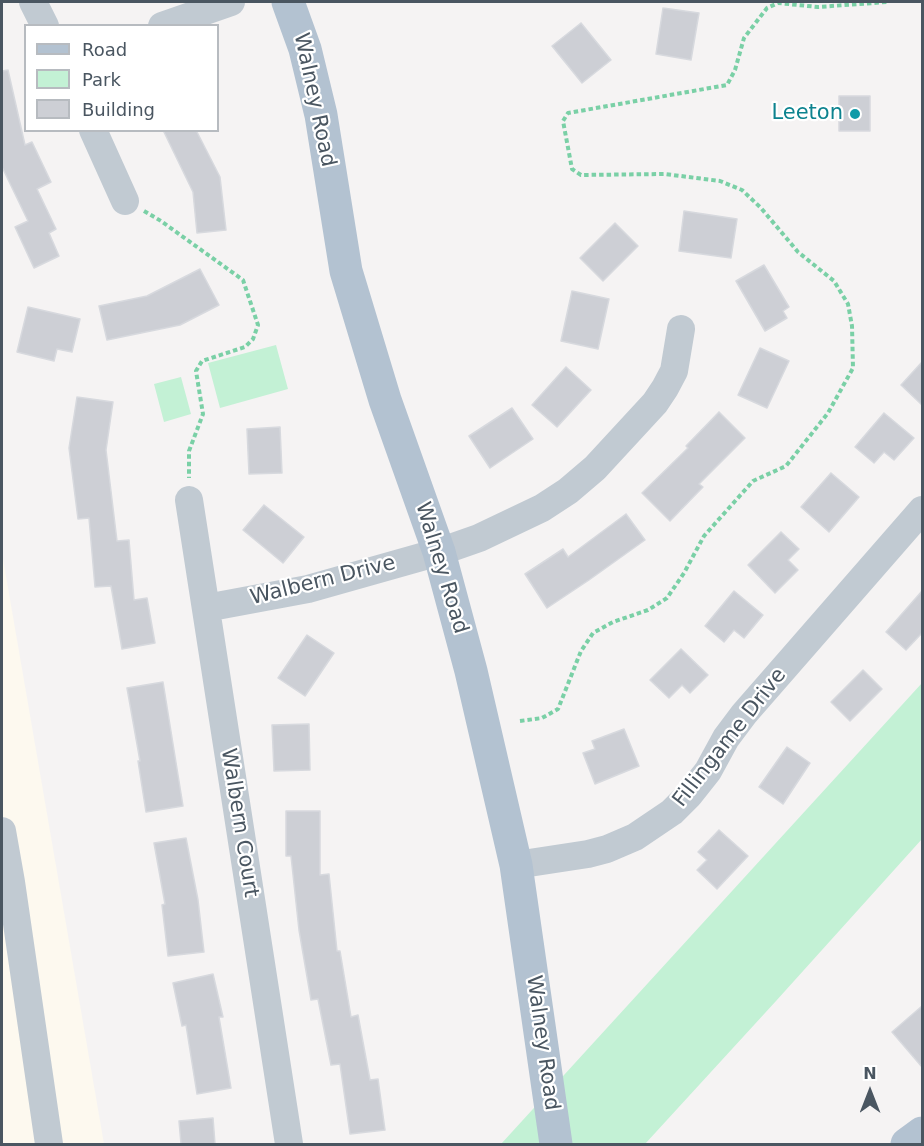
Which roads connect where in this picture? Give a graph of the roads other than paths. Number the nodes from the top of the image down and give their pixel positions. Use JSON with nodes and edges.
{"nodes":[{"id":1,"x":33,"y":2,"type":"edge"},
{"id":2,"x":231,"y":2,"type":"edge"},
{"id":3,"x":288,"y":2,"type":"edge"},
{"id":4,"x":44,"y":24,"type":"edge"},
{"id":5,"x":168,"y":24,"type":"edge"},
{"id":6,"x":94,"y":132,"type":"edge"},
{"id":7,"x":125,"y":201,"type":"road end"},
{"id":8,"x":681,"y":329,"type":"dead end"},
{"id":9,"x":189,"y":501,"type":"road end"},
{"id":10,"x":922,"y":510,"type":"edge"},
{"id":11,"x":439,"y":552,"type":"junction"},
{"id":12,"x":206,"y":608,"type":"junction"},
{"id":13,"x":2,"y":831,"type":"edge"},
{"id":14,"x":516,"y":865,"type":"junction"},
{"id":15,"x":922,"y":1133,"type":"edge"},
{"id":16,"x":50,"y":1144,"type":"edge"},
{"id":17,"x":289,"y":1144,"type":"edge"},
{"id":18,"x":556,"y":1144,"type":"edge"},
{"id":19,"x":907,"y":1144,"type":"edge"}],
"edges":[{"from":1,"to":4,"type":"street"},
{"from":2,"to":5,"type":"street"},
{"from":3,"to":11,"type":"main road","name":"Walney Road"},
{"from":6,"to":7,"type":"street"},
{"from":8,"to":11,"type":"street","name":"Walbern Drive"},
{"from":9,"to":12,"type":"street","name":"Walbern Court"},
{"from":10,"to":14,"type":"street","name":"Fillingame Drive"},
{"from":11,"to":12,"type":"street","name":"Walbern Drive"},
{"from":11,"to":14,"type":"main road","name":"Walney Road"},
{"from":12,"to":17,"type":"street","name":"Walbern Court"},
{"from":13,"to":16,"type":"street"},
{"from":14,"to":18,"type":"main road","name":"Walney Road"},
{"from":15,"to":19,"type":"main road"}]}
